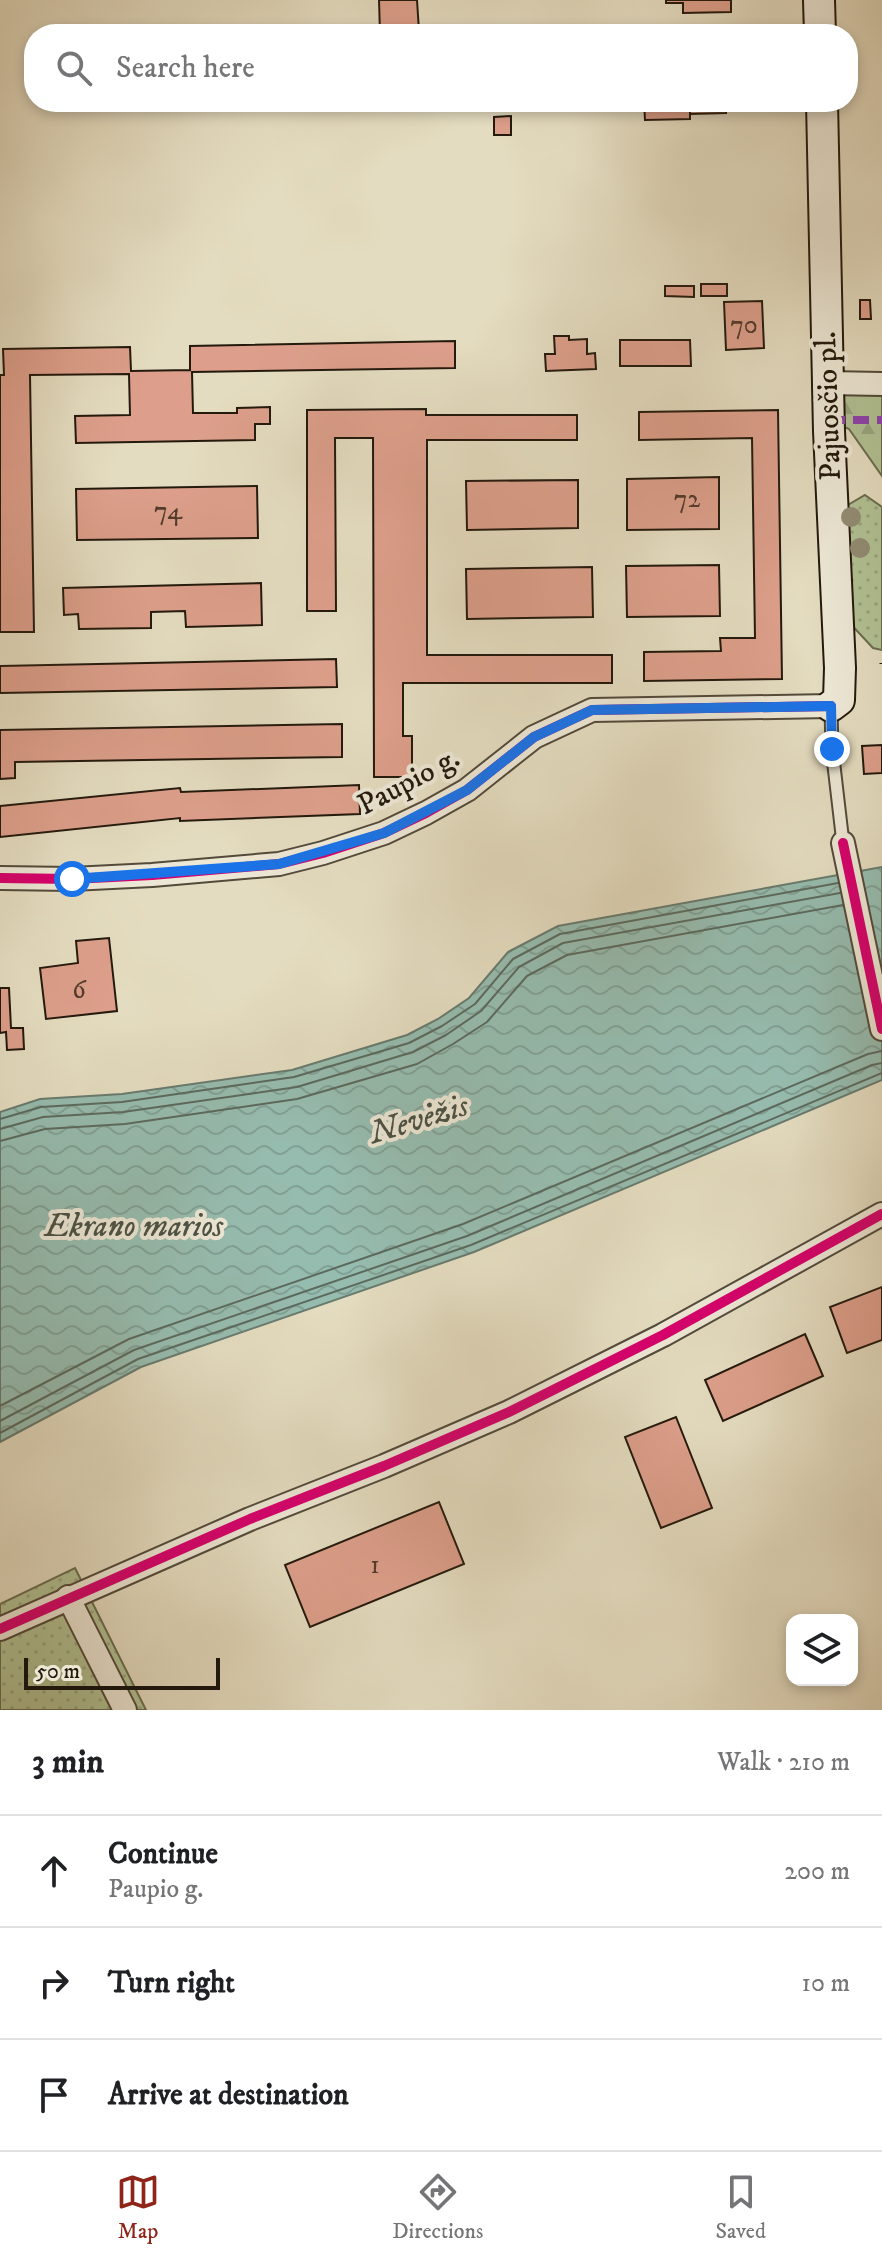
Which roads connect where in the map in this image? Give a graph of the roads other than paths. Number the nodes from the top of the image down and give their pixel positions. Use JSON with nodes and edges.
{"nodes":[{"id":1,"x":819,"y":0,"type":"edge"},
{"id":2,"x":820,"y":24,"type":"edge"},
{"id":3,"x":822,"y":112,"type":"edge"},
{"id":4,"x":828,"y":383,"type":"junction"},
{"id":5,"x":882,"y":384,"type":"edge"},
{"id":6,"x":831,"y":706,"type":"junction"},
{"id":7,"x":843,"y":843,"type":"joint"},
{"id":8,"x":0,"y":878,"type":"edge"},
{"id":9,"x":882,"y":1029,"type":"edge"},
{"id":10,"x":882,"y":1214,"type":"edge"},
{"id":11,"x":68,"y":1597,"type":"junction"},
{"id":12,"x":0,"y":1629,"type":"edge"},
{"id":13,"x":125,"y":1710,"type":"edge"}],
"edges":[{"from":1,"to":2,"type":"main road"},
{"from":3,"to":4,"type":"main road","name":"Pajuosčio pl."},
{"from":4,"to":5,"type":"street"},
{"from":4,"to":6,"type":"main road","name":"Pajuosčio pl."},
{"from":6,"to":7,"type":"lane"},
{"from":6,"to":8,"type":"street","name":"Paupio g."},
{"from":7,"to":9,"type":"street"},
{"from":10,"to":11,"type":"street"},
{"from":11,"to":12,"type":"street"},
{"from":11,"to":13,"type":"street"}]}
